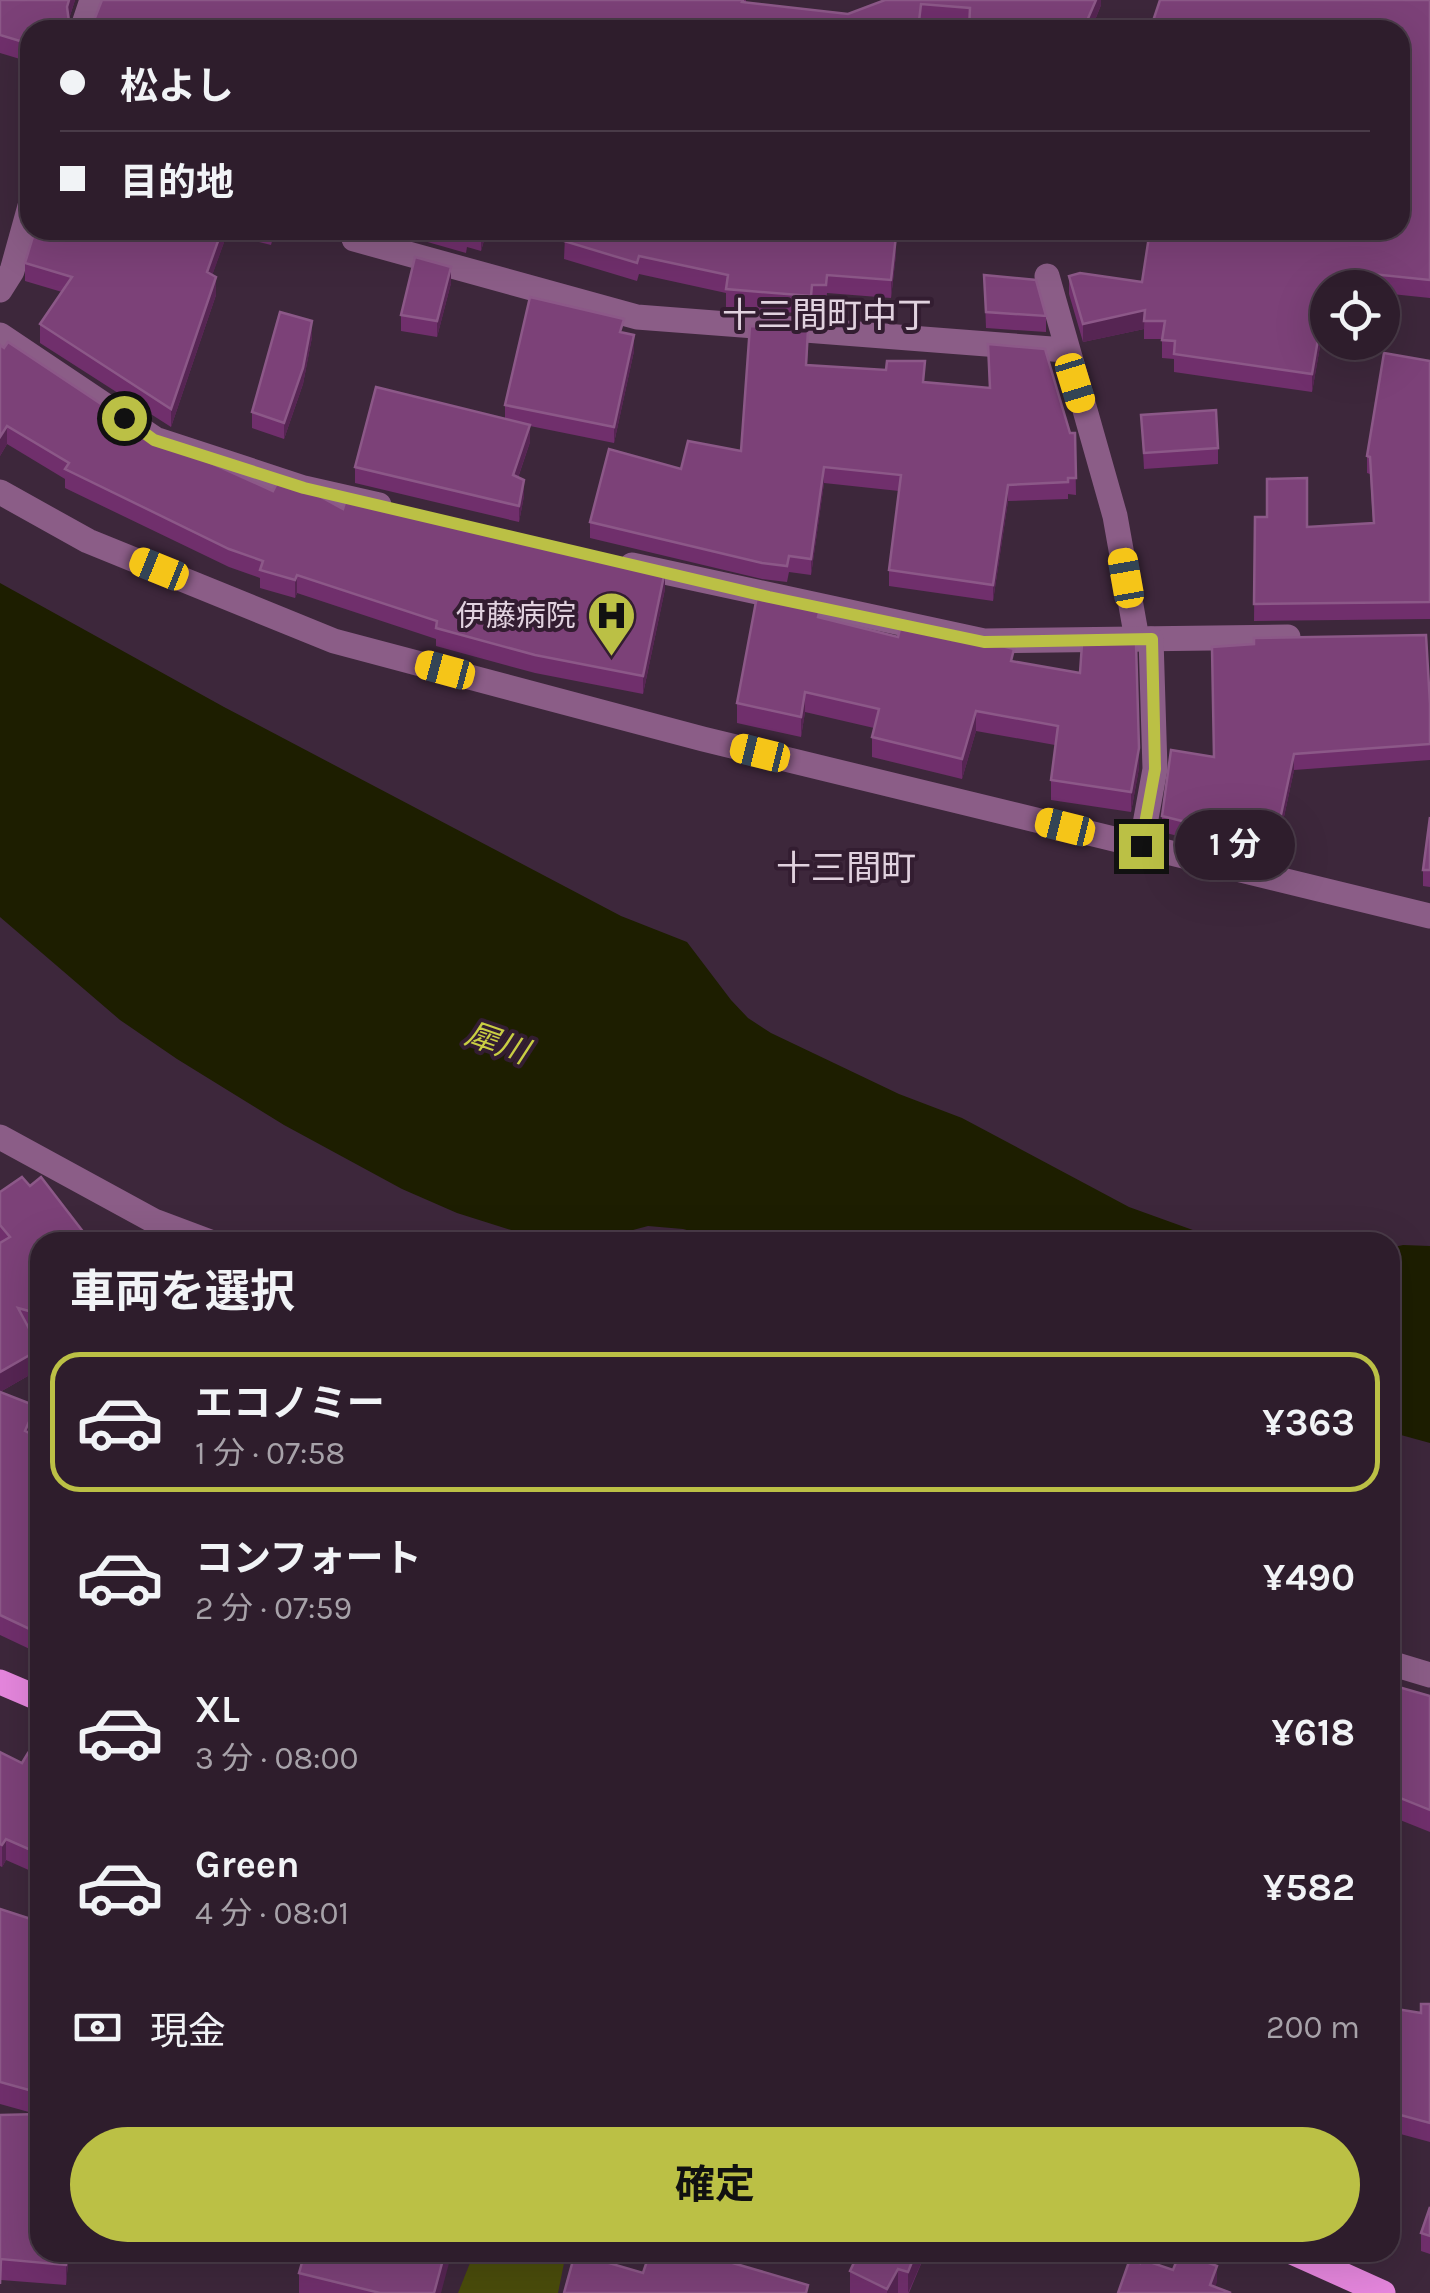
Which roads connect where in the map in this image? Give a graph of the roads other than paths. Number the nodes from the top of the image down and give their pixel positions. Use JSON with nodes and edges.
{"nodes":[{"id":1,"x":20,"y":240,"type":"edge"},
{"id":2,"x":358,"y":240,"type":"edge"},
{"id":3,"x":1047,"y":276,"type":"dead end"},
{"id":4,"x":0,"y":290,"type":"edge"},
{"id":5,"x":0,"y":336,"type":"edge"},
{"id":6,"x":1066,"y":350,"type":"junction"},
{"id":7,"x":0,"y":492,"type":"edge"},
{"id":8,"x":401,"y":510,"type":"edge"},
{"id":9,"x":614,"y":560,"type":"edge"},
{"id":10,"x":1311,"y":637,"type":"edge"},
{"id":11,"x":1144,"y":639,"type":"junction"},
{"id":12,"x":1141,"y":846,"type":"junction"},
{"id":13,"x":1430,"y":916,"type":"edge"},
{"id":14,"x":0,"y":1138,"type":"edge"},
{"id":15,"x":183,"y":1232,"type":"edge"},
{"id":16,"x":1400,"y":1667,"type":"edge"},
{"id":17,"x":1430,"y":1675,"type":"edge"},
{"id":18,"x":0,"y":1682,"type":"edge"},
{"id":19,"x":30,"y":1695,"type":"edge"},
{"id":20,"x":1314,"y":2262,"type":"edge"},
{"id":21,"x":1384,"y":2293,"type":"edge"}],
"edges":[{"from":1,"to":4,"type":"street"},
{"from":2,"to":6,"type":"street"},
{"from":3,"to":6,"type":"street"},
{"from":5,"to":8,"type":"street"},
{"from":6,"to":11,"type":"street"},
{"from":7,"to":12,"type":"street"},
{"from":9,"to":11,"type":"street"},
{"from":10,"to":11,"type":"street"},
{"from":11,"to":12,"type":"street"},
{"from":12,"to":13,"type":"street"},
{"from":14,"to":15,"type":"street"},
{"from":16,"to":17,"type":"street"},
{"from":18,"to":19,"type":"main road"},
{"from":20,"to":21,"type":"main road"}]}
